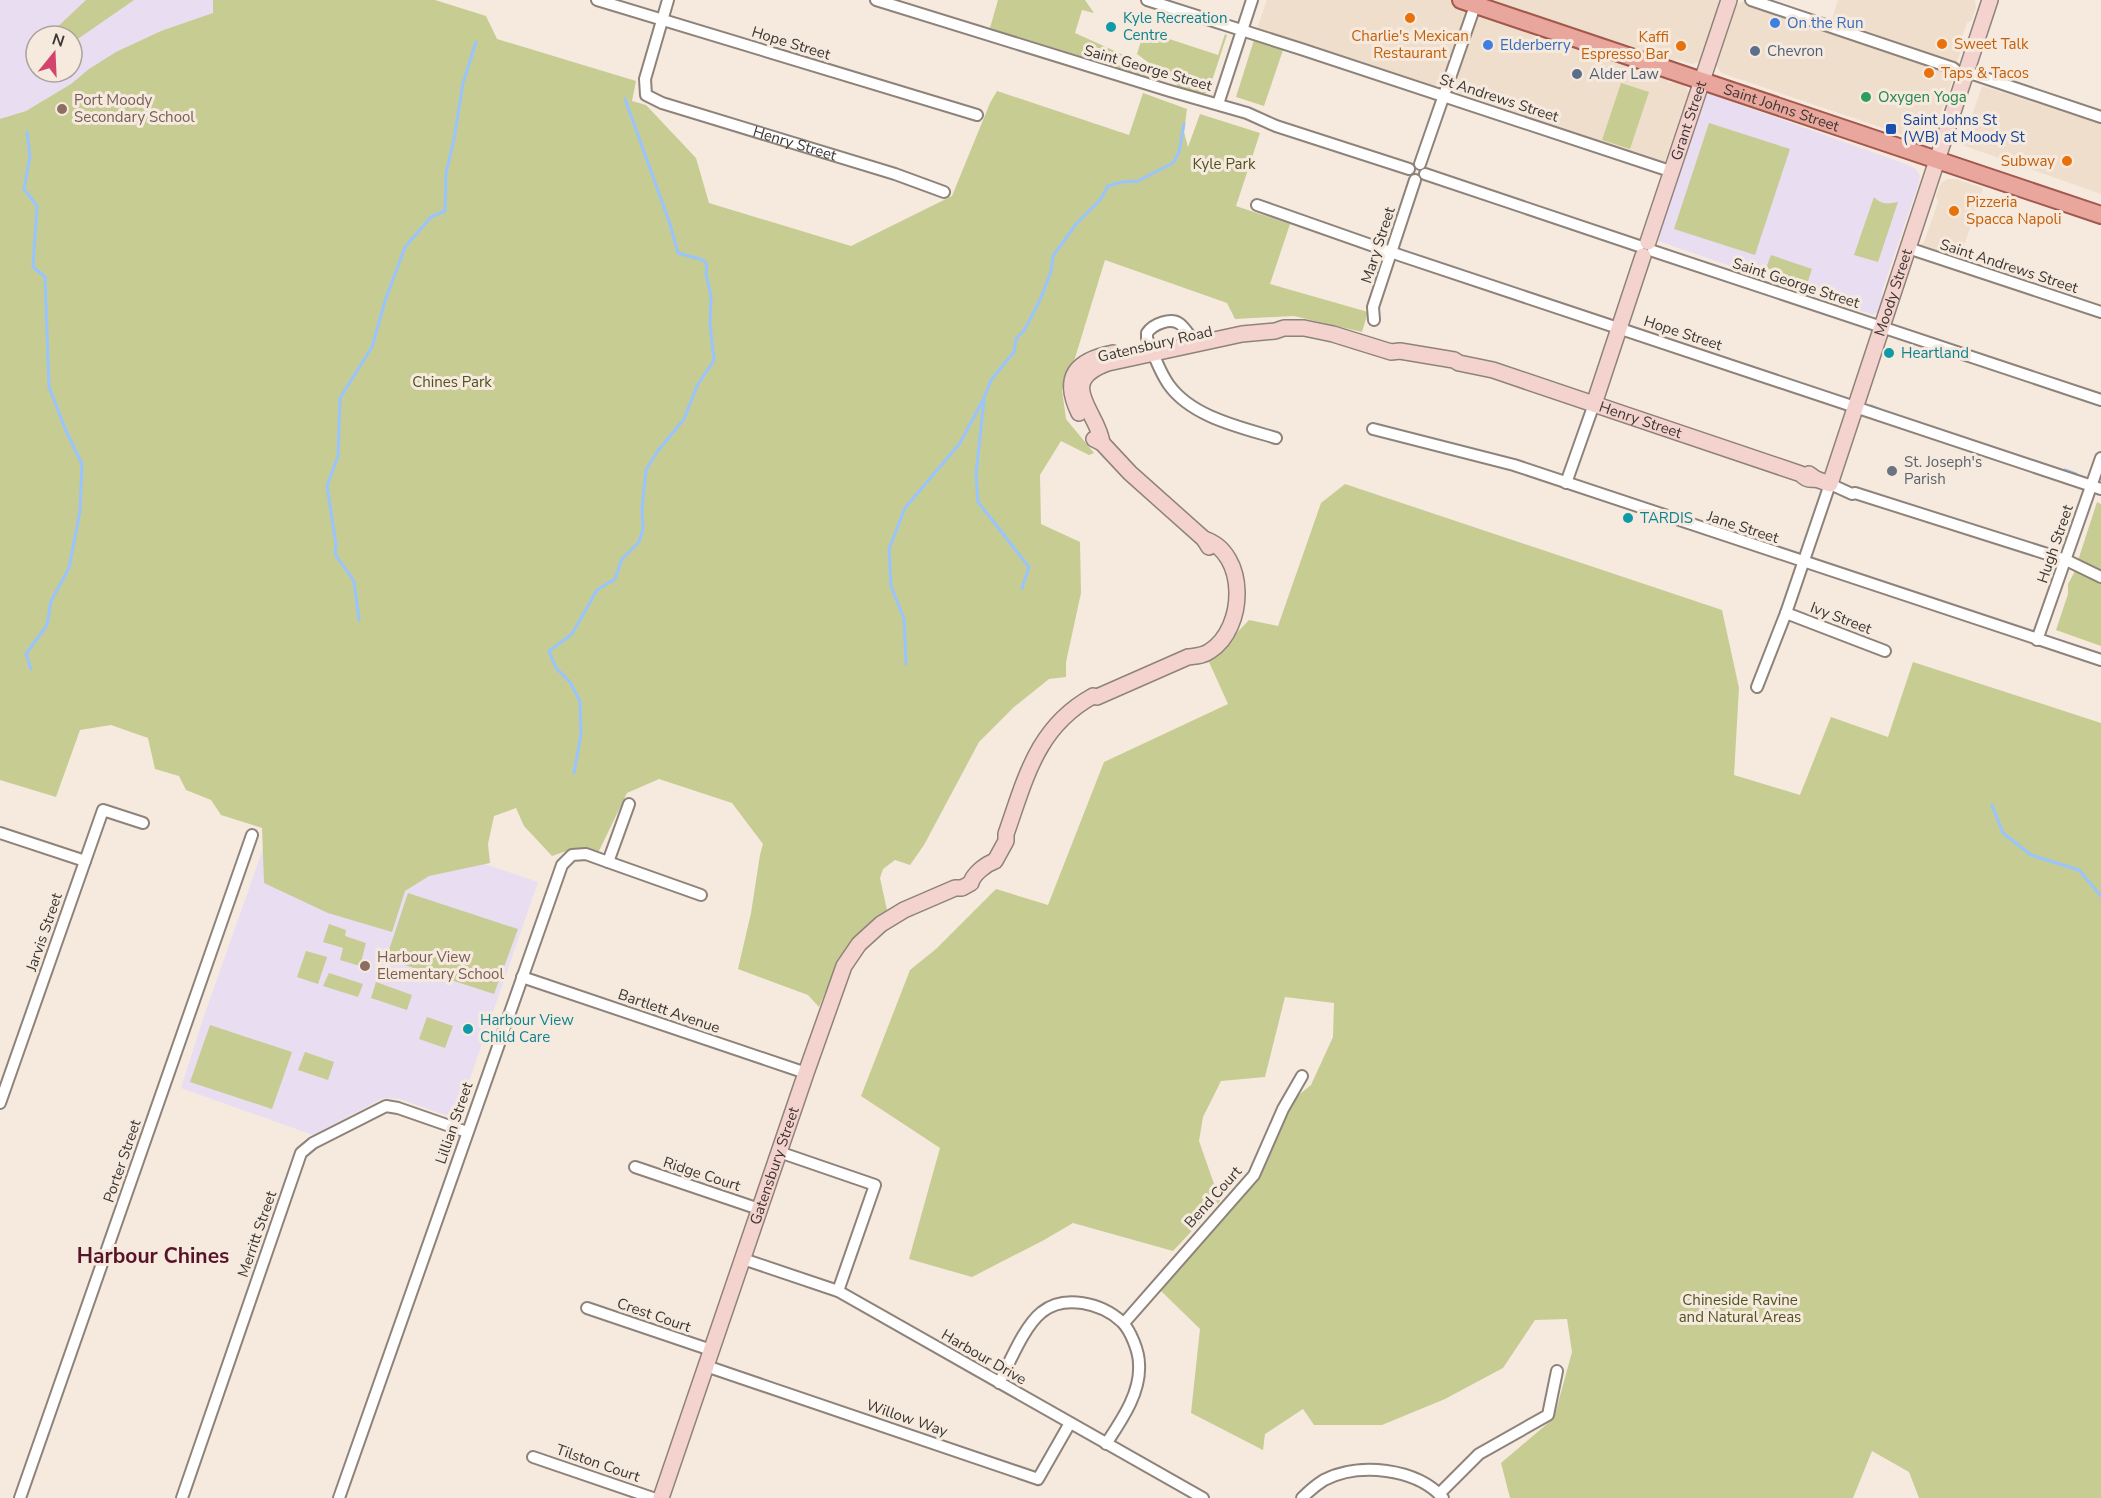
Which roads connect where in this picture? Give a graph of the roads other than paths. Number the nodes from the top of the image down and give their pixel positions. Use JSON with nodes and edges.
{"nodes":[{"id":1,"x":597,"y":0,"type":"edge"},
{"id":2,"x":668,"y":0,"type":"edge"},
{"id":3,"x":876,"y":0,"type":"edge"},
{"id":4,"x":1147,"y":0,"type":"edge"},
{"id":5,"x":1252,"y":0,"type":"edge"},
{"id":6,"x":1728,"y":0,"type":"edge"},
{"id":7,"x":1751,"y":0,"type":"edge"},
{"id":8,"x":1990,"y":0,"type":"edge"},
{"id":9,"x":1471,"y":2,"type":"edge"},
{"id":10,"x":662,"y":20,"type":"junction"},
{"id":11,"x":1241,"y":30,"type":"junction"},
{"id":12,"x":1965,"y":76,"type":"junction"},
{"id":13,"x":1703,"y":81,"type":"junction"},
{"id":14,"x":1443,"y":95,"type":"junction"},
{"id":15,"x":1218,"y":104,"type":"junction"},
{"id":16,"x":976,"y":115,"type":"dead end"},
{"id":17,"x":2101,"y":117,"type":"edge"},
{"id":18,"x":1938,"y":160,"type":"junction"},
{"id":19,"x":1670,"y":171,"type":"junction"},
{"id":20,"x":1417,"y":172,"type":"junction"},
{"id":21,"x":944,"y":192,"type":"dead end"},
{"id":22,"x":1257,"y":205,"type":"dead end"},
{"id":23,"x":2101,"y":215,"type":"edge"},
{"id":24,"x":1908,"y":248,"type":"junction"},
{"id":25,"x":1646,"y":249,"type":"junction"},
{"id":26,"x":1392,"y":251,"type":"junction"},
{"id":27,"x":2101,"y":312,"type":"edge"},
{"id":28,"x":1374,"y":320,"type":"dead end"},
{"id":29,"x":1882,"y":327,"type":"junction"},
{"id":30,"x":1284,"y":328,"type":"junction"},
{"id":31,"x":1620,"y":328,"type":"junction"},
{"id":32,"x":1152,"y":350,"type":"junction"},
{"id":33,"x":1482,"y":366,"type":"joint"},
{"id":34,"x":2101,"y":400,"type":"edge"},
{"id":35,"x":1594,"y":404,"type":"junction"},
{"id":36,"x":1855,"y":406,"type":"junction"},
{"id":37,"x":1373,"y":429,"type":"dead end"},
{"id":38,"x":1276,"y":438,"type":"dead end"},
{"id":39,"x":2101,"y":458,"type":"edge"},
{"id":40,"x":1566,"y":483,"type":"junction"},
{"id":41,"x":1836,"y":486,"type":"junction"},
{"id":42,"x":2096,"y":487,"type":"edge"},
{"id":43,"x":2066,"y":560,"type":"junction"},
{"id":44,"x":1804,"y":562,"type":"junction"},
{"id":45,"x":2101,"y":577,"type":"edge"},
{"id":46,"x":1786,"y":613,"type":"junction"},
{"id":47,"x":2037,"y":640,"type":"junction"},
{"id":48,"x":1885,"y":651,"type":"dead end"},
{"id":49,"x":2101,"y":660,"type":"edge"},
{"id":50,"x":1757,"y":687,"type":"dead end"},
{"id":51,"x":628,"y":804,"type":"dead end"},
{"id":52,"x":143,"y":823,"type":"dead end"},
{"id":53,"x":0,"y":833,"type":"edge"},
{"id":54,"x":252,"y":835,"type":"dead end"},
{"id":55,"x":85,"y":861,"type":"junction"},
{"id":56,"x":608,"y":862,"type":"junction"},
{"id":57,"x":954,"y":888,"type":"joint"},
{"id":58,"x":701,"y":895,"type":"dead end"},
{"id":59,"x":522,"y":977,"type":"junction"},
{"id":60,"x":806,"y":1072,"type":"junction"},
{"id":61,"x":1302,"y":1076,"type":"dead end"},
{"id":62,"x":0,"y":1103,"type":"edge"},
{"id":63,"x":466,"y":1132,"type":"junction"},
{"id":64,"x":779,"y":1152,"type":"junction"},
{"id":65,"x":635,"y":1167,"type":"dead end"},
{"id":66,"x":759,"y":1209,"type":"junction"},
{"id":67,"x":743,"y":1259,"type":"junction"},
{"id":68,"x":838,"y":1291,"type":"junction"},
{"id":69,"x":586,"y":1308,"type":"dead end"},
{"id":70,"x":1124,"y":1323,"type":"junction"},
{"id":71,"x":711,"y":1350,"type":"junction"},
{"id":72,"x":706,"y":1366,"type":"junction"},
{"id":73,"x":1557,"y":1371,"type":"dead end"},
{"id":74,"x":999,"y":1383,"type":"junction"},
{"id":75,"x":1070,"y":1424,"type":"junction"},
{"id":76,"x":1106,"y":1444,"type":"junction"},
{"id":77,"x":533,"y":1457,"type":"dead end"},
{"id":78,"x":1441,"y":1496,"type":"edge"},
{"id":79,"x":21,"y":1498,"type":"edge"},
{"id":80,"x":182,"y":1498,"type":"edge"},
{"id":81,"x":339,"y":1498,"type":"edge"},
{"id":82,"x":653,"y":1498,"type":"edge"},
{"id":83,"x":661,"y":1498,"type":"edge"},
{"id":84,"x":1203,"y":1498,"type":"edge"},
{"id":85,"x":1302,"y":1498,"type":"edge"}],
"edges":[{"from":1,"to":10,"type":"street","name":"Hope Street"},
{"from":2,"to":10,"type":"street"},
{"from":3,"to":15,"type":"street","name":"Saint George Street"},
{"from":4,"to":11,"type":"street","name":"St Andrews Street"},
{"from":5,"to":11,"type":"street"},
{"from":6,"to":13,"type":"street","name":"Grant Street"},
{"from":7,"to":12,"type":"street"},
{"from":8,"to":12,"type":"street","name":"Moody Street"},
{"from":9,"to":13,"type":"main road","name":"Saint Johns Street"},
{"from":9,"to":14,"type":"street","name":"Mary Street"},
{"from":10,"to":16,"type":"street","name":"Hope Street"},
{"from":10,"to":21,"type":"street","name":"Henry Street"},
{"from":11,"to":14,"type":"street","name":"St Andrews Street"},
{"from":11,"to":15,"type":"street"},
{"from":12,"to":17,"type":"street"},
{"from":12,"to":18,"type":"street","name":"Moody Street"},
{"from":13,"to":18,"type":"main road","name":"Saint Johns Street"},
{"from":13,"to":19,"type":"street","name":"Grant Street"},
{"from":14,"to":19,"type":"street","name":"St Andrews Street"},
{"from":14,"to":20,"type":"street","name":"Mary Street"},
{"from":15,"to":20,"type":"street","name":"Saint George Street"},
{"from":18,"to":23,"type":"main road","name":"Saint Johns Street"},
{"from":18,"to":24,"type":"street","name":"Moody Street"},
{"from":19,"to":25,"type":"street","name":"Grant Street"},
{"from":20,"to":25,"type":"street","name":"Saint George Street"},
{"from":20,"to":26,"type":"street","name":"Mary Street"},
{"from":22,"to":26,"type":"street","name":"Hope Street"},
{"from":24,"to":27,"type":"street","name":"Saint Andrews Street"},
{"from":24,"to":29,"type":"street","name":"Moody Street"},
{"from":25,"to":29,"type":"street","name":"Saint George Street"},
{"from":25,"to":31,"type":"street","name":"Grant Street"},
{"from":26,"to":28,"type":"street","name":"Mary Street"},
{"from":26,"to":31,"type":"street","name":"Hope Street"},
{"from":29,"to":34,"type":"street","name":"Saint George Street"},
{"from":29,"to":36,"type":"street","name":"Moody Street"},
{"from":30,"to":32,"type":"street","name":"Gatensbury Road"},
{"from":30,"to":32,"type":"street","name":"Gatensbury Road"},
{"from":30,"to":33,"type":"street","name":"Gatensbury Road"},
{"from":31,"to":35,"type":"street","name":"Grant Street"},
{"from":31,"to":36,"type":"street","name":"Hope Street"},
{"from":32,"to":38,"type":"street"},
{"from":32,"to":57,"type":"street","name":"Gatensbury Road"},
{"from":33,"to":35,"type":"street","name":"Henry Street"},
{"from":35,"to":40,"type":"street","name":"Grant Street"},
{"from":35,"to":41,"type":"street","name":"Henry Street"},
{"from":36,"to":41,"type":"street","name":"Moody Street"},
{"from":36,"to":42,"type":"street","name":"Hope Street"},
{"from":37,"to":40,"type":"street","name":"Jane Street"},
{"from":39,"to":42,"type":"street","name":"Hugh Street"},
{"from":40,"to":44,"type":"street","name":"Jane Street"},
{"from":41,"to":43,"type":"street","name":"Henry Street"},
{"from":41,"to":44,"type":"street","name":"Moody Street"},
{"from":42,"to":43,"type":"street","name":"Hugh Street"},
{"from":43,"to":45,"type":"street","name":"Henry Street"},
{"from":43,"to":47,"type":"street","name":"Hugh Street"},
{"from":44,"to":46,"type":"street","name":"Moody Street"},
{"from":44,"to":47,"type":"street","name":"Jane Street"},
{"from":46,"to":48,"type":"street","name":"Ivy Street"},
{"from":46,"to":50,"type":"street","name":"Moody Street"},
{"from":47,"to":49,"type":"street","name":"Jane Street"},
{"from":51,"to":56,"type":"street"},
{"from":52,"to":55,"type":"street","name":"Jarvis Street"},
{"from":53,"to":55,"type":"street"},
{"from":54,"to":79,"type":"street","name":"Porter Street"},
{"from":55,"to":62,"type":"street","name":"Jarvis Street"},
{"from":56,"to":58,"type":"street","name":"Lillian Street"},
{"from":56,"to":59,"type":"street","name":"Lillian Street"},
{"from":57,"to":60,"type":"street","name":"Gatensbury Street"},
{"from":59,"to":60,"type":"street","name":"Bartlett Avenue"},
{"from":59,"to":63,"type":"street","name":"Lillian Street"},
{"from":60,"to":64,"type":"street","name":"Gatensbury Street"},
{"from":61,"to":70,"type":"street","name":"Bend Court"},
{"from":63,"to":80,"type":"street","name":"Merritt Street"},
{"from":63,"to":81,"type":"street","name":"Lillian Street"},
{"from":64,"to":66,"type":"street","name":"Gatensbury Street"},
{"from":64,"to":68,"type":"street"},
{"from":65,"to":66,"type":"street","name":"Ridge Court"},
{"from":66,"to":67,"type":"street","name":"Gatensbury Street"},
{"from":67,"to":68,"type":"street","name":"Harbour Drive"},
{"from":67,"to":71,"type":"street","name":"Gatensbury Street"},
{"from":68,"to":74,"type":"street","name":"Harbour Drive"},
{"from":69,"to":71,"type":"street","name":"Crest Court"},
{"from":70,"to":74,"type":"street"},
{"from":70,"to":76,"type":"street"},
{"from":71,"to":72,"type":"street","name":"Gatensbury Street"},
{"from":72,"to":75,"type":"street","name":"Willow Way"},
{"from":72,"to":83,"type":"street","name":"Gatensbury Street"},
{"from":73,"to":78,"type":"street"},
{"from":74,"to":75,"type":"street","name":"Harbour Drive"},
{"from":75,"to":76,"type":"street","name":"Harbour Drive"},
{"from":76,"to":84,"type":"street","name":"Harbour Drive"},
{"from":77,"to":82,"type":"street","name":"Tilston Court"},
{"from":78,"to":85,"type":"street"}]}
